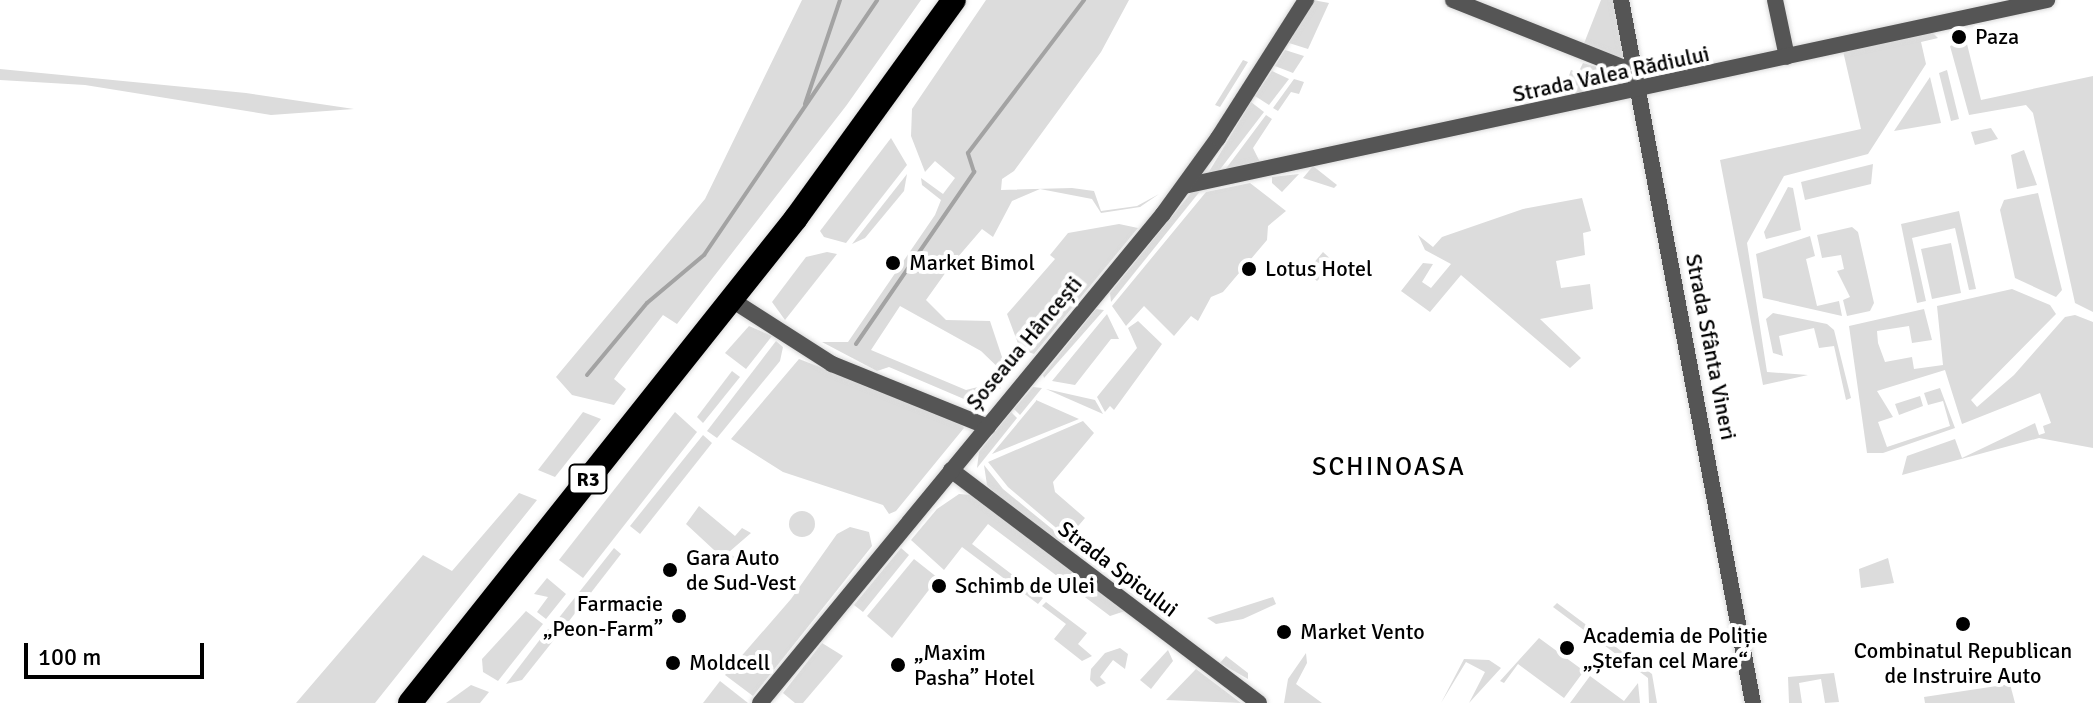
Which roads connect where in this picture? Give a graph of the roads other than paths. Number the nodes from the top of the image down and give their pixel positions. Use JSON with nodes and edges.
{"nodes":[{"id":1,"x":954,"y":0,"type":"edge"},
{"id":2,"x":1306,"y":0,"type":"edge"},
{"id":3,"x":1621,"y":0,"type":"edge"},
{"id":4,"x":1775,"y":0,"type":"edge"},
{"id":5,"x":2047,"y":0,"type":"edge"},
{"id":6,"x":1465,"y":2,"type":"edge"},
{"id":7,"x":1787,"y":57,"type":"junction"},
{"id":8,"x":1637,"y":73,"type":"junction"},
{"id":9,"x":1642,"y":91,"type":"junction"},
{"id":10,"x":1184,"y":186,"type":"junction"},
{"id":11,"x":732,"y":300,"type":"junction"},
{"id":12,"x":988,"y":427,"type":"junction"},
{"id":13,"x":951,"y":470,"type":"junction"},
{"id":14,"x":410,"y":703,"type":"edge"},
{"id":15,"x":760,"y":703,"type":"edge"},
{"id":16,"x":1259,"y":703,"type":"edge"},
{"id":17,"x":1753,"y":703,"type":"edge"}],
"edges":[{"from":1,"to":11,"type":"highway","number":"R3"},
{"from":2,"to":10,"type":"street","name":"Șoseaua Hâncești"},
{"from":3,"to":8,"type":"street","name":"Strada Sfânta Vineri"},
{"from":4,"to":7,"type":"street"},
{"from":5,"to":7,"type":"street","name":"Strada Valea Rădiului"},
{"from":6,"to":8,"type":"street","name":"Strada Valea Rădiului"},
{"from":7,"to":9,"type":"street","name":"Strada Valea Rădiului"},
{"from":8,"to":9,"type":"street","name":"Strada Sfânta Vineri"},
{"from":9,"to":10,"type":"street","name":"Strada Valea Rădiului"},
{"from":9,"to":17,"type":"street","name":"Strada Sfânta Vineri"},
{"from":10,"to":12,"type":"street","name":"Șoseaua Hâncești"},
{"from":11,"to":12,"type":"street"},
{"from":11,"to":14,"type":"highway","number":"R3"},
{"from":12,"to":13,"type":"street","name":"Șoseaua Hâncești"},
{"from":13,"to":15,"type":"street","name":"Șoseaua Hâncești"},
{"from":13,"to":16,"type":"street","name":"Strada Spicului"}]}
